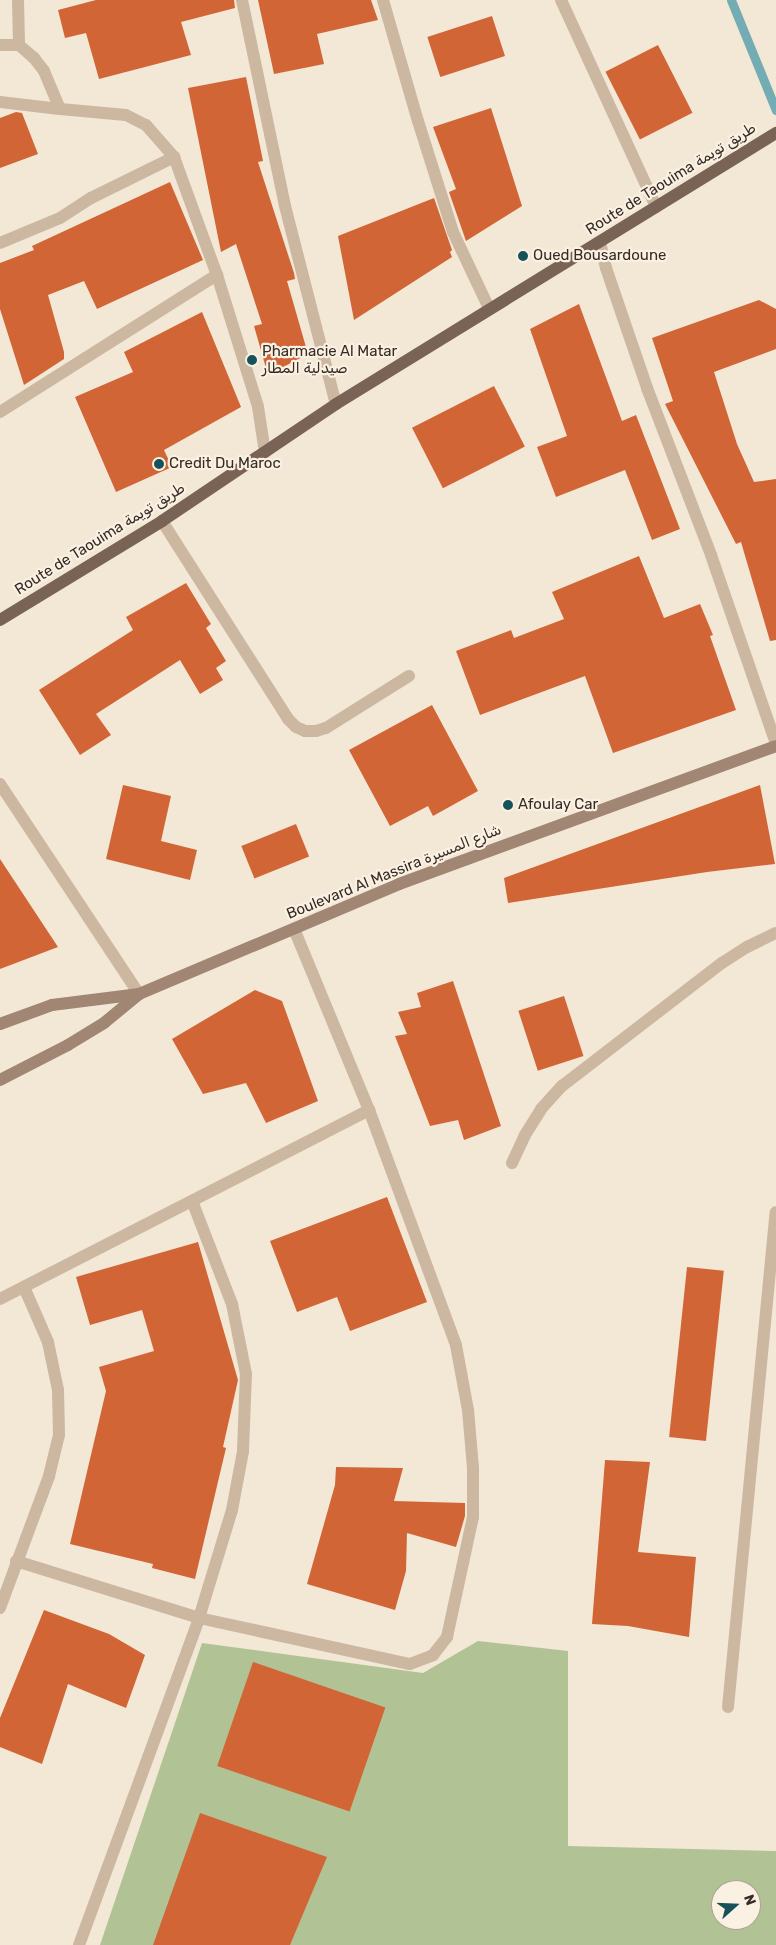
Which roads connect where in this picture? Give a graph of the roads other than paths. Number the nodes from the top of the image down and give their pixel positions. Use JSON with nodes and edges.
{"nodes":[{"id":1,"x":18,"y":0,"type":"edge"},
{"id":2,"x":242,"y":0,"type":"edge"},
{"id":3,"x":383,"y":0,"type":"edge"},
{"id":4,"x":561,"y":0,"type":"edge"},
{"id":5,"x":0,"y":44,"type":"edge"},
{"id":6,"x":19,"y":45,"type":"junction"},
{"id":7,"x":0,"y":102,"type":"edge"},
{"id":8,"x":60,"y":109,"type":"junction"},
{"id":9,"x":776,"y":133,"type":"edge"},
{"id":10,"x":174,"y":157,"type":"junction"},
{"id":11,"x":656,"y":207,"type":"junction"},
{"id":12,"x":600,"y":242,"type":"junction"},
{"id":13,"x":0,"y":244,"type":"edge"},
{"id":14,"x":217,"y":275,"type":"junction"},
{"id":15,"x":489,"y":308,"type":"junction"},
{"id":16,"x":336,"y":404,"type":"junction"},
{"id":17,"x":0,"y":412,"type":"edge"},
{"id":18,"x":265,"y":452,"type":"junction"},
{"id":19,"x":162,"y":521,"type":"junction"},
{"id":20,"x":0,"y":620,"type":"edge"},
{"id":21,"x":409,"y":676,"type":"dead end"},
{"id":22,"x":776,"y":745,"type":"edge"},
{"id":23,"x":0,"y":784,"type":"edge"},
{"id":24,"x":294,"y":929,"type":"junction"},
{"id":25,"x":776,"y":933,"type":"edge"},
{"id":26,"x":139,"y":994,"type":"junction"},
{"id":27,"x":0,"y":1024,"type":"edge"},
{"id":28,"x":0,"y":1080,"type":"edge"},
{"id":29,"x":369,"y":1110,"type":"junction"},
{"id":30,"x":512,"y":1163,"type":"dead end"},
{"id":31,"x":192,"y":1201,"type":"junction"},
{"id":32,"x":776,"y":1212,"type":"edge"},
{"id":33,"x":24,"y":1287,"type":"junction"},
{"id":34,"x":0,"y":1300,"type":"edge"},
{"id":35,"x":16,"y":1561,"type":"junction"},
{"id":36,"x":0,"y":1608,"type":"edge"},
{"id":37,"x":198,"y":1618,"type":"junction"},
{"id":38,"x":728,"y":1707,"type":"dead end"},
{"id":39,"x":79,"y":1945,"type":"edge"}],
"edges":[{"from":1,"to":6,"type":"street"},
{"from":2,"to":16,"type":"street"},
{"from":3,"to":15,"type":"street"},
{"from":4,"to":11,"type":"street"},
{"from":5,"to":6,"type":"street"},
{"from":6,"to":8,"type":"street"},
{"from":7,"to":8,"type":"street"},
{"from":8,"to":10,"type":"street"},
{"from":9,"to":11,"type":"main road","name":"Route de Taouima طريق تويمة"},
{"from":10,"to":13,"type":"street"},
{"from":10,"to":14,"type":"street"},
{"from":11,"to":12,"type":"main road","name":"Route de Taouima طريق تويمة"},
{"from":12,"to":15,"type":"main road","name":"Route de Taouima طريق تويمة"},
{"from":12,"to":22,"type":"street"},
{"from":14,"to":17,"type":"street"},
{"from":14,"to":18,"type":"street"},
{"from":15,"to":16,"type":"main road","name":"Route de Taouima طريق تويمة"},
{"from":16,"to":18,"type":"main road","name":"Route de Taouima طريق تويمة"},
{"from":18,"to":19,"type":"main road","name":"Route de Taouima طريق تويمة"},
{"from":19,"to":20,"type":"main road","name":"Route de Taouima طريق تويمة"},
{"from":19,"to":21,"type":"street"},
{"from":22,"to":24,"type":"main road","name":"Boulevard Al Massira شارع المسيرة"},
{"from":23,"to":26,"type":"street"},
{"from":24,"to":26,"type":"main road","name":"Boulevard Al Massira شارع المسيرة"},
{"from":24,"to":29,"type":"street"},
{"from":25,"to":30,"type":"street"},
{"from":26,"to":27,"type":"main road","name":"Boulevard Al Massira شارع المسيرة"},
{"from":26,"to":28,"type":"main road","name":"Boulevard Al Massira شارع المسيرة"},
{"from":29,"to":31,"type":"street"},
{"from":29,"to":37,"type":"street"},
{"from":31,"to":33,"type":"street"},
{"from":31,"to":37,"type":"street"},
{"from":32,"to":38,"type":"street"},
{"from":33,"to":34,"type":"street"},
{"from":33,"to":35,"type":"street"},
{"from":35,"to":36,"type":"street"},
{"from":35,"to":37,"type":"street"},
{"from":37,"to":39,"type":"street"}]}
